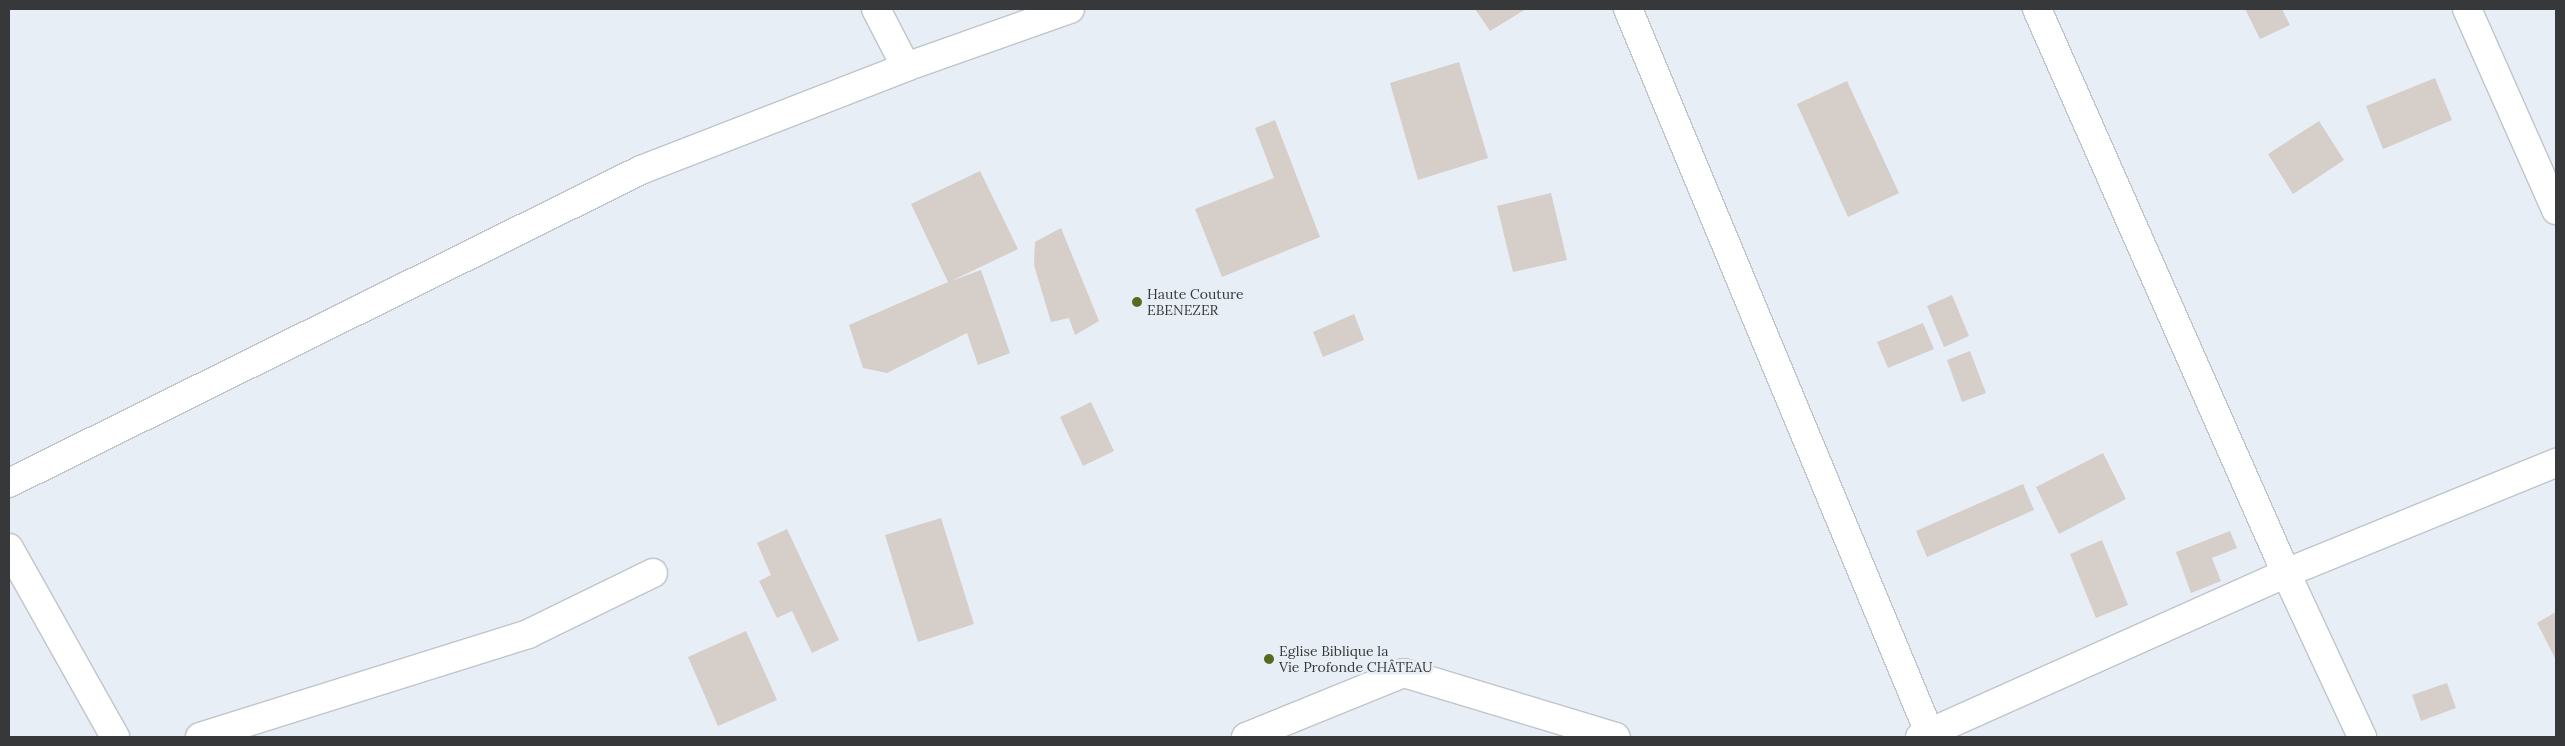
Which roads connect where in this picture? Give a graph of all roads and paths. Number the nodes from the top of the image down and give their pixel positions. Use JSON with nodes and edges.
{"nodes":[{"id":1,"x":876,"y":9,"type":"edge"},
{"id":2,"x":1070,"y":9,"type":"edge"},
{"id":3,"x":1628,"y":9,"type":"edge"},
{"id":4,"x":2037,"y":9,"type":"edge"},
{"id":5,"x":2467,"y":9,"type":"edge"},
{"id":6,"x":906,"y":67,"type":"junction"},
{"id":7,"x":2556,"y":210,"type":"edge"},
{"id":8,"x":2556,"y":463,"type":"edge"},
{"id":9,"x":9,"y":483,"type":"edge"},
{"id":10,"x":9,"y":548,"type":"edge"},
{"id":11,"x":653,"y":573,"type":"dead end"},
{"id":12,"x":2286,"y":573,"type":"junction"},
{"id":13,"x":1926,"y":736,"type":"edge"},
{"id":14,"x":115,"y":737,"type":"edge"},
{"id":15,"x":200,"y":737,"type":"edge"},
{"id":16,"x":1246,"y":737,"type":"edge"},
{"id":17,"x":1616,"y":737,"type":"edge"},
{"id":18,"x":2362,"y":737,"type":"edge"}],
"edges":[{"from":1,"to":6,"type":"street"},
{"from":2,"to":6,"type":"street"},
{"from":3,"to":13,"type":"street"},
{"from":4,"to":12,"type":"street"},
{"from":5,"to":7,"type":"street"},
{"from":6,"to":9,"type":"street"},
{"from":8,"to":12,"type":"street"},
{"from":10,"to":14,"type":"street"},
{"from":11,"to":15,"type":"street"},
{"from":12,"to":13,"type":"street"},
{"from":12,"to":18,"type":"street"},
{"from":16,"to":17,"type":"street"}]}
